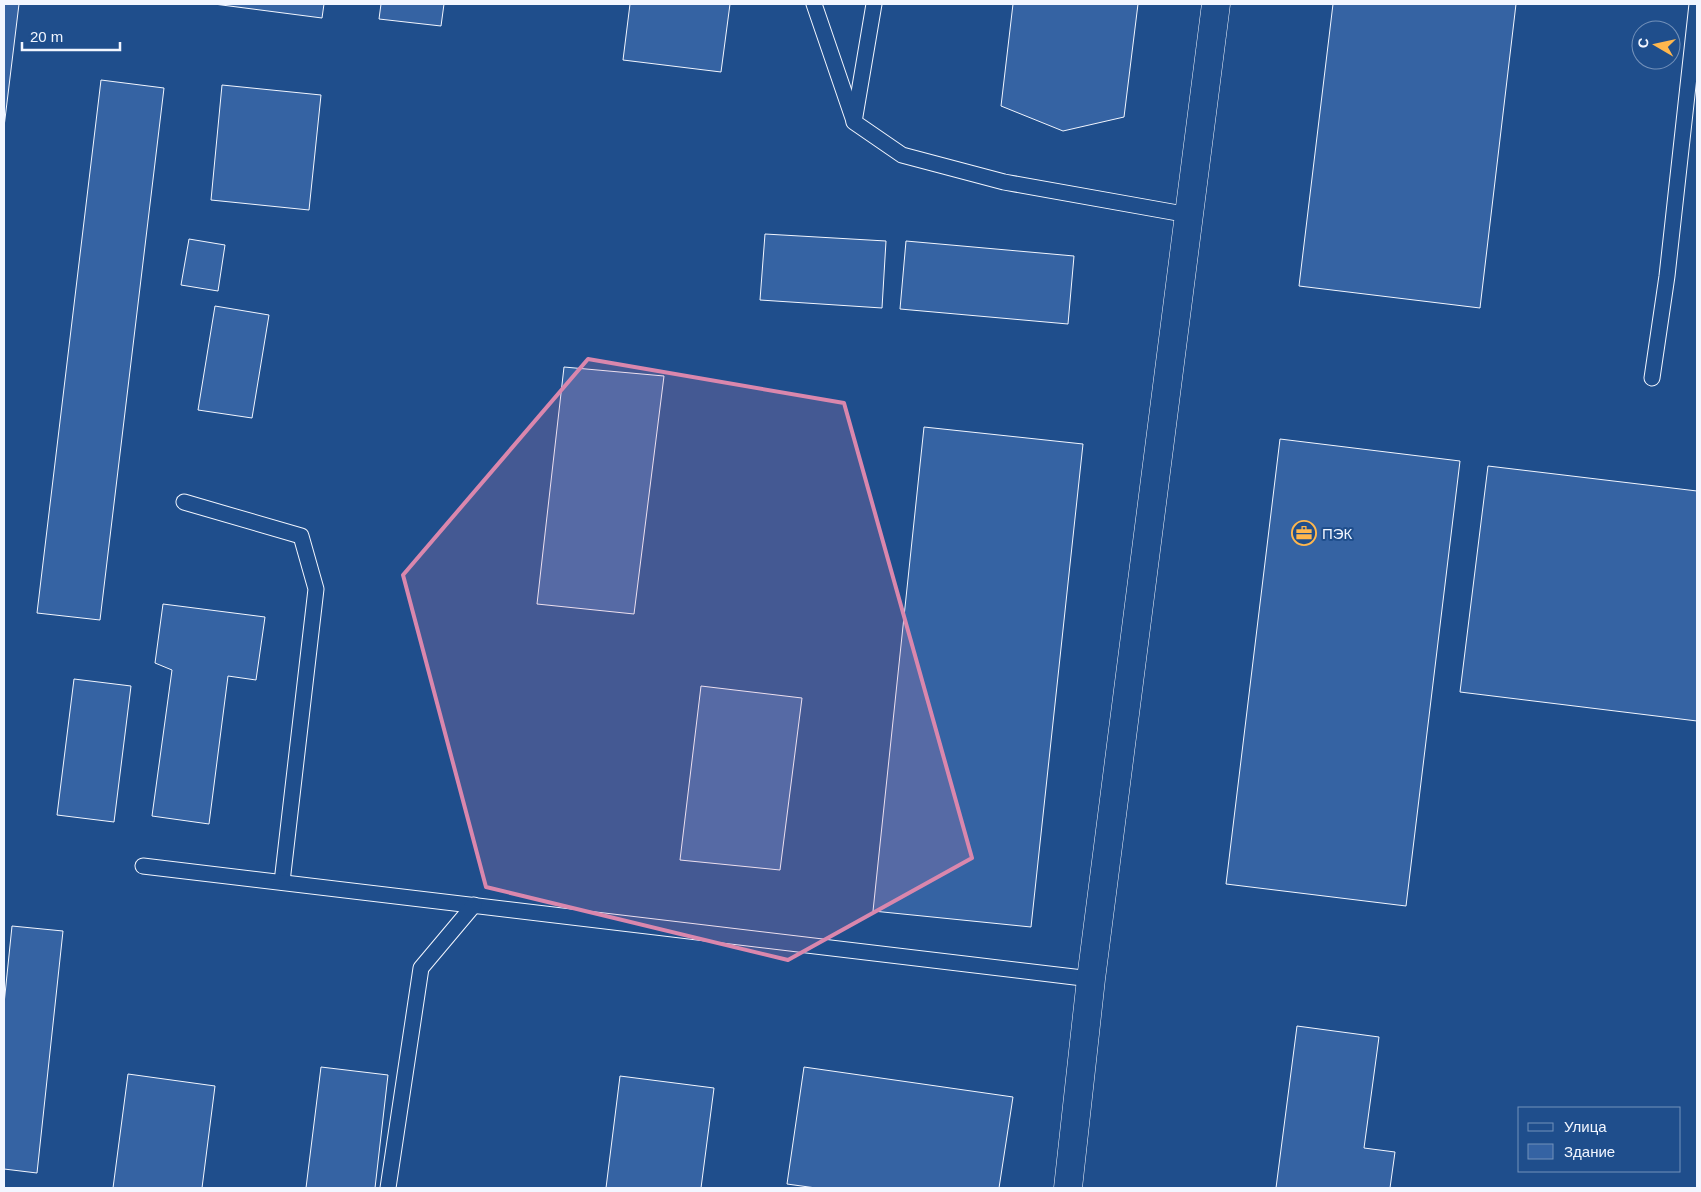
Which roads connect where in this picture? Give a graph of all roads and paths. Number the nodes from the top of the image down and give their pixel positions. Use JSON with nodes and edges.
{"nodes":[{"id":1,"x":814,"y":4,"type":"edge"},
{"id":2,"x":874,"y":4,"type":"edge"},
{"id":3,"x":1216,"y":4,"type":"edge"},
{"id":4,"x":1697,"y":4,"type":"edge"},
{"id":5,"x":854,"y":122,"type":"junction"},
{"id":6,"x":1189,"y":215,"type":"junction"},
{"id":7,"x":1652,"y":378,"type":"dead end"},
{"id":8,"x":184,"y":502,"type":"dead end"},
{"id":9,"x":143,"y":866,"type":"dead end"},
{"id":10,"x":282,"y":882,"type":"junction"},
{"id":11,"x":474,"y":905,"type":"junction"},
{"id":12,"x":1091,"y":979,"type":"junction"},
{"id":13,"x":388,"y":1188,"type":"edge"},
{"id":14,"x":1068,"y":1188,"type":"edge"}],
"edges":[{"from":1,"to":5,"type":"lane"},
{"from":2,"to":5,"type":"lane"},
{"from":3,"to":6,"type":"street"},
{"from":4,"to":7,"type":"lane"},
{"from":5,"to":6,"type":"lane"},
{"from":6,"to":12,"type":"street"},
{"from":8,"to":10,"type":"lane"},
{"from":9,"to":10,"type":"lane"},
{"from":10,"to":11,"type":"lane"},
{"from":11,"to":12,"type":"lane"},
{"from":11,"to":13,"type":"lane"},
{"from":12,"to":14,"type":"street"}]}
